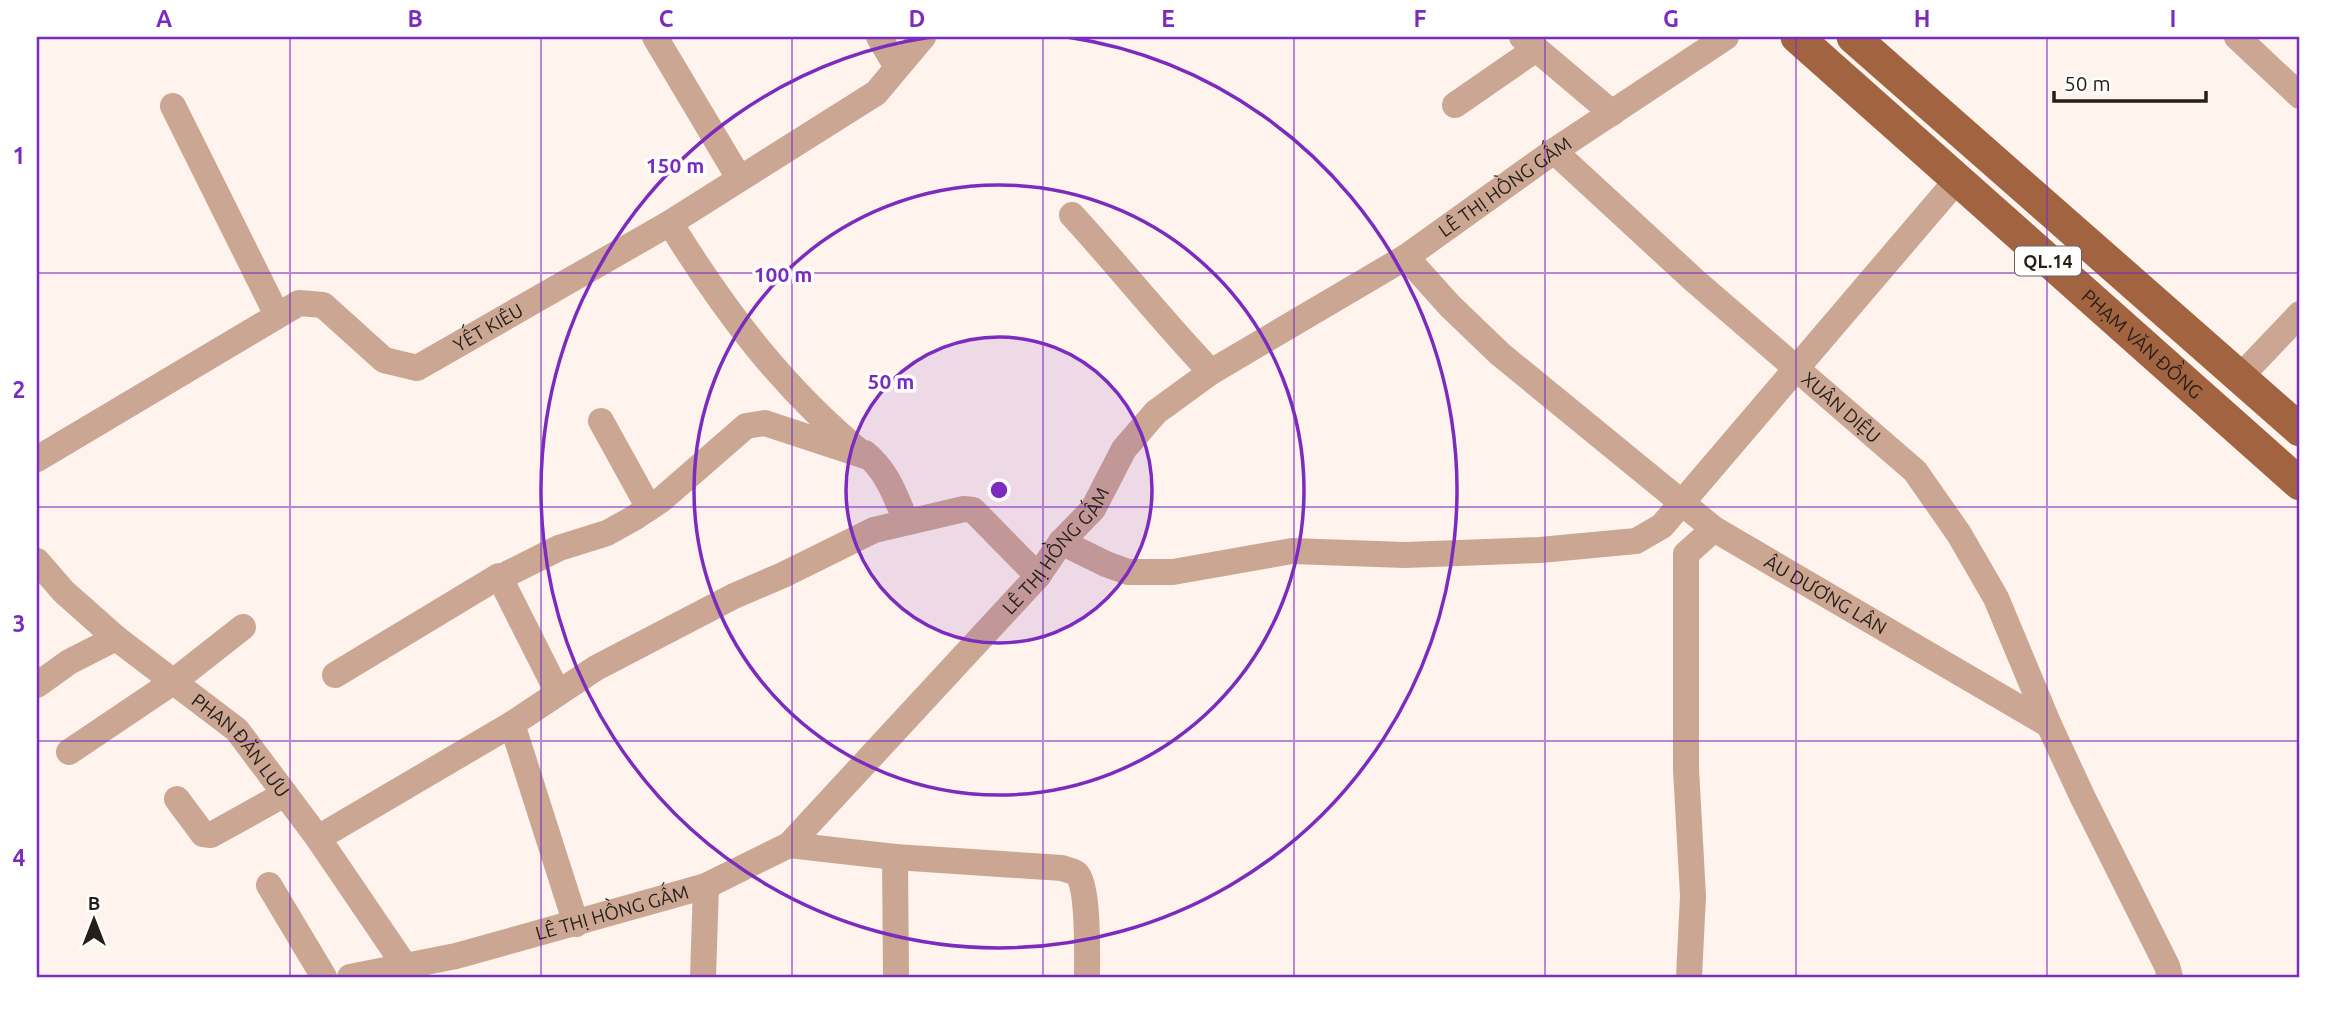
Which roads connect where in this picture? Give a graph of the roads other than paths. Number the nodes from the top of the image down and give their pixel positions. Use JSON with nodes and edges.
{"nodes":[{"id":1,"x":655,"y":37,"type":"edge"},
{"id":2,"x":879,"y":37,"type":"edge"},
{"id":3,"x":923,"y":37,"type":"edge"},
{"id":4,"x":1726,"y":37,"type":"edge"},
{"id":5,"x":1797,"y":37,"type":"edge"},
{"id":6,"x":1853,"y":37,"type":"edge"},
{"id":7,"x":2237,"y":37,"type":"edge"},
{"id":8,"x":1529,"y":43,"type":"edge"},
{"id":9,"x":897,"y":67,"type":"junction"},
{"id":10,"x":2300,"y":96,"type":"edge"},
{"id":11,"x":1455,"y":105,"type":"dead end"},
{"id":12,"x":173,"y":106,"type":"dead end"},
{"id":13,"x":1612,"y":113,"type":"junction"},
{"id":14,"x":1554,"y":151,"type":"junction"},
{"id":15,"x":739,"y":178,"type":"junction"},
{"id":16,"x":1957,"y":180,"type":"junction"},
{"id":17,"x":1072,"y":215,"type":"dead end"},
{"id":18,"x":670,"y":222,"type":"junction"},
{"id":19,"x":1406,"y":257,"type":"junction"},
{"id":20,"x":2300,"y":314,"type":"edge"},
{"id":21,"x":277,"y":315,"type":"junction"},
{"id":22,"x":1795,"y":369,"type":"junction"},
{"id":23,"x":1211,"y":372,"type":"junction"},
{"id":24,"x":2240,"y":377,"type":"junction"},
{"id":25,"x":601,"y":421,"type":"dead end"},
{"id":26,"x":2300,"y":430,"type":"edge"},
{"id":27,"x":865,"y":456,"type":"junction"},
{"id":28,"x":37,"y":459,"type":"edge"},
{"id":29,"x":2300,"y":484,"type":"edge"},
{"id":30,"x":1680,"y":503,"type":"junction"},
{"id":31,"x":649,"y":508,"type":"junction"},
{"id":32,"x":906,"y":521,"type":"junction"},
{"id":33,"x":1714,"y":529,"type":"junction"},
{"id":34,"x":1061,"y":542,"type":"junction"},
{"id":35,"x":37,"y":561,"type":"edge"},
{"id":36,"x":509,"y":573,"type":"dead end"},
{"id":37,"x":1038,"y":576,"type":"junction"},
{"id":38,"x":243,"y":627,"type":"dead end"},
{"id":39,"x":116,"y":638,"type":"junction"},
{"id":40,"x":335,"y":675,"type":"dead end"},
{"id":41,"x":173,"y":682,"type":"junction"},
{"id":42,"x":37,"y":685,"type":"edge"},
{"id":43,"x":558,"y":694,"type":"junction"},
{"id":44,"x":512,"y":724,"type":"junction"},
{"id":45,"x":2049,"y":724,"type":"junction"},
{"id":46,"x":69,"y":752,"type":"dead end"},
{"id":47,"x":285,"y":794,"type":"junction"},
{"id":48,"x":177,"y":799,"type":"dead end"},
{"id":49,"x":318,"y":838,"type":"junction"},
{"id":50,"x":789,"y":845,"type":"junction"},
{"id":51,"x":895,"y":856,"type":"junction"},
{"id":52,"x":269,"y":885,"type":"dead end"},
{"id":53,"x":706,"y":886,"type":"junction"},
{"id":54,"x":576,"y":924,"type":"junction"},
{"id":55,"x":458,"y":967,"type":"edge"},
{"id":56,"x":406,"y":972,"type":"edge"},
{"id":57,"x":324,"y":977,"type":"edge"},
{"id":58,"x":350,"y":977,"type":"edge"},
{"id":59,"x":703,"y":977,"type":"edge"},
{"id":60,"x":896,"y":977,"type":"edge"},
{"id":61,"x":1087,"y":977,"type":"edge"},
{"id":62,"x":1689,"y":977,"type":"edge"},
{"id":63,"x":2170,"y":977,"type":"edge"}],
"edges":[{"from":1,"to":15,"type":"street"},
{"from":2,"to":9,"type":"street"},
{"from":3,"to":9,"type":"street","name":"YẾT KIÊU"},
{"from":4,"to":13,"type":"street","name":"LÊ THỊ HỒNG GẤM"},
{"from":5,"to":16,"type":"main road","name":"PHẠM VĂN ĐỒNG","number":"QL.14"},
{"from":6,"to":24,"type":"main road","name":"PHẠM VĂN ĐỒNG","number":"QL.14"},
{"from":7,"to":10,"type":"street"},
{"from":8,"to":11,"type":"street"},
{"from":8,"to":13,"type":"street"},
{"from":9,"to":15,"type":"street","name":"YẾT KIÊU"},
{"from":12,"to":21,"type":"street"},
{"from":13,"to":14,"type":"street","name":"LÊ THỊ HỒNG GẤM"},
{"from":14,"to":19,"type":"street","name":"LÊ THỊ HỒNG GẤM"},
{"from":14,"to":22,"type":"street","name":"XUÂN DIỆU"},
{"from":15,"to":18,"type":"street","name":"YẾT KIÊU"},
{"from":16,"to":22,"type":"street"},
{"from":16,"to":29,"type":"main road","name":"PHẠM VĂN ĐỒNG","number":"QL.14"},
{"from":17,"to":23,"type":"street"},
{"from":18,"to":21,"type":"street","name":"YẾT KIÊU"},
{"from":18,"to":27,"type":"street"},
{"from":19,"to":23,"type":"street","name":"LÊ THỊ HỒNG GẤM"},
{"from":19,"to":30,"type":"street","name":"ÂU DƯƠNG LÂN"},
{"from":20,"to":24,"type":"street"},
{"from":21,"to":28,"type":"street","name":"YẾT KIÊU"},
{"from":22,"to":30,"type":"street"},
{"from":22,"to":45,"type":"street","name":"XUÂN DIỆU"},
{"from":23,"to":34,"type":"street","name":"LÊ THỊ HỒNG GẤM"},
{"from":24,"to":26,"type":"main road","name":"PHẠM VĂN ĐỒNG","number":"QL.14"},
{"from":25,"to":31,"type":"street"},
{"from":27,"to":31,"type":"street"},
{"from":27,"to":32,"type":"street"},
{"from":30,"to":33,"type":"street","name":"ÂU DƯƠNG LÂN"},
{"from":30,"to":34,"type":"street"},
{"from":31,"to":36,"type":"street"},
{"from":32,"to":37,"type":"street"},
{"from":32,"to":43,"type":"street"},
{"from":33,"to":45,"type":"street","name":"ÂU DƯƠNG LÂN"},
{"from":33,"to":62,"type":"street"},
{"from":34,"to":37,"type":"street","name":"LÊ THỊ HỒNG GẤM"},
{"from":35,"to":39,"type":"street","name":"PHAN ĐĂN LƯU"},
{"from":37,"to":50,"type":"street","name":"LÊ THỊ HỒNG GẤM"},
{"from":38,"to":41,"type":"street"},
{"from":39,"to":41,"type":"street","name":"PHAN ĐĂN LƯU"},
{"from":39,"to":42,"type":"street"},
{"from":40,"to":43,"type":"street"},
{"from":41,"to":46,"type":"street"},
{"from":41,"to":47,"type":"street","name":"PHAN ĐĂN LƯU"},
{"from":43,"to":44,"type":"street"},
{"from":44,"to":49,"type":"street"},
{"from":44,"to":54,"type":"street"},
{"from":45,"to":63,"type":"street"},
{"from":47,"to":48,"type":"street"},
{"from":47,"to":49,"type":"street","name":"PHAN ĐĂN LƯU"},
{"from":49,"to":56,"type":"street","name":"PHAN ĐĂN LƯU"},
{"from":50,"to":51,"type":"street"},
{"from":50,"to":53,"type":"street","name":"LÊ THỊ HỒNG GẤM"},
{"from":51,"to":60,"type":"street"},
{"from":51,"to":61,"type":"street"},
{"from":52,"to":57,"type":"street"},
{"from":53,"to":54,"type":"street","name":"LÊ THỊ HỒNG GẤM"},
{"from":53,"to":59,"type":"street"},
{"from":54,"to":55,"type":"street","name":"LÊ THỊ HỒNG GẤM"},
{"from":55,"to":56,"type":"street","name":"LÊ THỊ HỒNG GẤM"},
{"from":56,"to":58,"type":"street","name":"LÊ THỊ HỒNG GẤM"}]}
